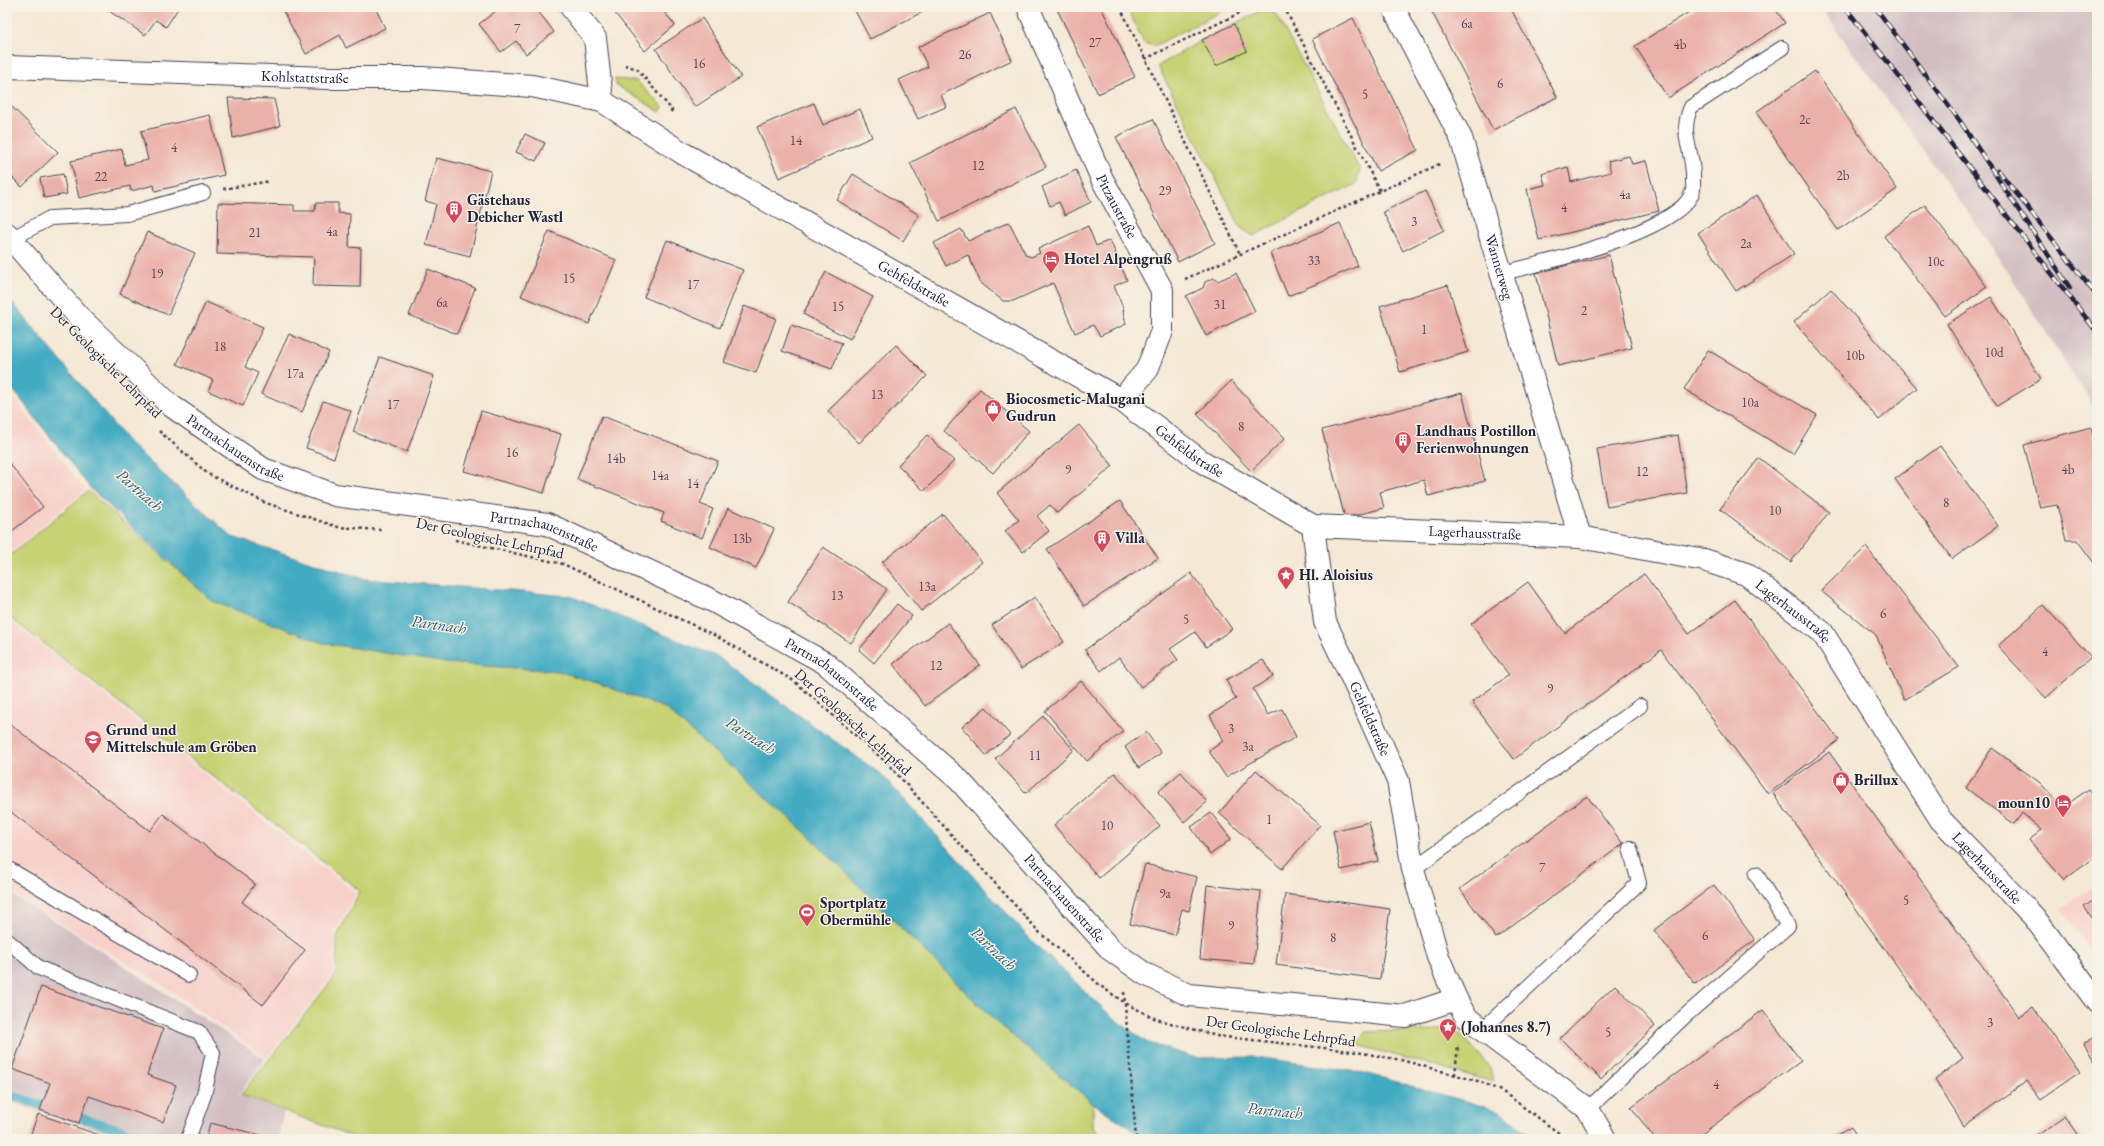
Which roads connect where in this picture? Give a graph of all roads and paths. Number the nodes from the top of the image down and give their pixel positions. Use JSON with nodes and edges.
{"nodes":[{"id":1,"x":571,"y":7,"type":"edge"},
{"id":2,"x":1028,"y":7,"type":"edge"},
{"id":3,"x":1120,"y":7,"type":"edge"},
{"id":4,"x":1252,"y":7,"type":"edge"},
{"id":5,"x":1284,"y":7,"type":"edge"},
{"id":6,"x":1393,"y":7,"type":"edge"},
{"id":7,"x":1782,"y":48,"type":"dead end"},
{"id":8,"x":597,"y":56,"type":"junction"},
{"id":9,"x":1145,"y":60,"type":"junction"},
{"id":10,"x":7,"y":67,"type":"edge"},
{"id":11,"x":602,"y":101,"type":"junction"},
{"id":12,"x":655,"y":135,"type":"junction"},
{"id":13,"x":1466,"y":152,"type":"junction"},
{"id":14,"x":270,"y":181,"type":"dead end"},
{"id":15,"x":1380,"y":191,"type":"junction"},
{"id":16,"x":203,"y":193,"type":"joint"},
{"id":17,"x":9,"y":237,"type":"edge"},
{"id":18,"x":1240,"y":254,"type":"junction"},
{"id":19,"x":1502,"y":274,"type":"junction"},
{"id":20,"x":1162,"y":290,"type":"junction"},
{"id":21,"x":1122,"y":400,"type":"junction"},
{"id":22,"x":156,"y":428,"type":"dead end"},
{"id":23,"x":1313,"y":526,"type":"junction"},
{"id":24,"x":384,"y":530,"type":"dead end"},
{"id":25,"x":1580,"y":537,"type":"junction"},
{"id":26,"x":452,"y":539,"type":"dead end"},
{"id":27,"x":1640,"y":706,"type":"dead end"},
{"id":28,"x":1630,"y":848,"type":"dead end"},
{"id":29,"x":7,"y":868,"type":"edge"},
{"id":30,"x":1413,"y":869,"type":"junction"},
{"id":31,"x":1756,"y":874,"type":"dead end"},
{"id":32,"x":7,"y":940,"type":"edge"},
{"id":33,"x":188,"y":975,"type":"dead end"},
{"id":34,"x":1456,"y":999,"type":"junction"},
{"id":35,"x":2097,"y":1002,"type":"edge"},
{"id":36,"x":1126,"y":1022,"type":"dead end"},
{"id":37,"x":1482,"y":1030,"type":"junction"},
{"id":38,"x":1588,"y":1109,"type":"junction"},
{"id":39,"x":190,"y":1135,"type":"edge"},
{"id":40,"x":1136,"y":1139,"type":"edge"},
{"id":41,"x":1567,"y":1139,"type":"edge"},
{"id":42,"x":1605,"y":1139,"type":"edge"}],
"edges":[{"from":1,"to":8,"type":"street"},
{"from":2,"to":20,"type":"street","name":"Pitzaustraße"},
{"from":3,"to":9,"type":"path"},
{"from":4,"to":9,"type":"path"},
{"from":5,"to":15,"type":"path"},
{"from":6,"to":13,"type":"street","name":"Wannerweg"},
{"from":7,"to":19,"type":"lane"},
{"from":8,"to":11,"type":"street"},
{"from":8,"to":12,"type":"path"},
{"from":9,"to":18,"type":"path"},
{"from":10,"to":11,"type":"street","name":"Kohlstattstraße"},
{"from":11,"to":12,"type":"street","name":"Gehfeldstraße"},
{"from":12,"to":21,"type":"street","name":"Gehfeldstraße"},
{"from":13,"to":15,"type":"path"},
{"from":13,"to":19,"type":"street","name":"Wannerweg"},
{"from":14,"to":16,"type":"path"},
{"from":15,"to":18,"type":"path"},
{"from":16,"to":17,"type":"lane"},
{"from":17,"to":34,"type":"street","name":"Partnachauenstraße"},
{"from":18,"to":20,"type":"path"},
{"from":19,"to":25,"type":"street","name":"Wannerweg"},
{"from":20,"to":21,"type":"street","name":"Pitzaustraße"},
{"from":21,"to":23,"type":"street","name":"Gehfeldstraße"},
{"from":22,"to":24,"type":"path","name":"Der Geologische Lehrpfad"},
{"from":23,"to":25,"type":"street","name":"Lagerhausstraße"},
{"from":23,"to":30,"type":"street","name":"Gehfeldstraße"},
{"from":25,"to":35,"type":"street","name":"Lagerhausstraße"},
{"from":26,"to":41,"type":"path","name":"Der Geologische Lehrpfad"},
{"from":27,"to":30,"type":"lane"},
{"from":28,"to":37,"type":"lane"},
{"from":29,"to":33,"type":"lane"},
{"from":30,"to":34,"type":"street","name":"Gehfeldstraße"},
{"from":31,"to":38,"type":"lane"},
{"from":32,"to":39,"type":"lane"},
{"from":34,"to":37,"type":"street"},
{"from":36,"to":40,"type":"path"},
{"from":37,"to":38,"type":"street"},
{"from":38,"to":42,"type":"street"}]}
